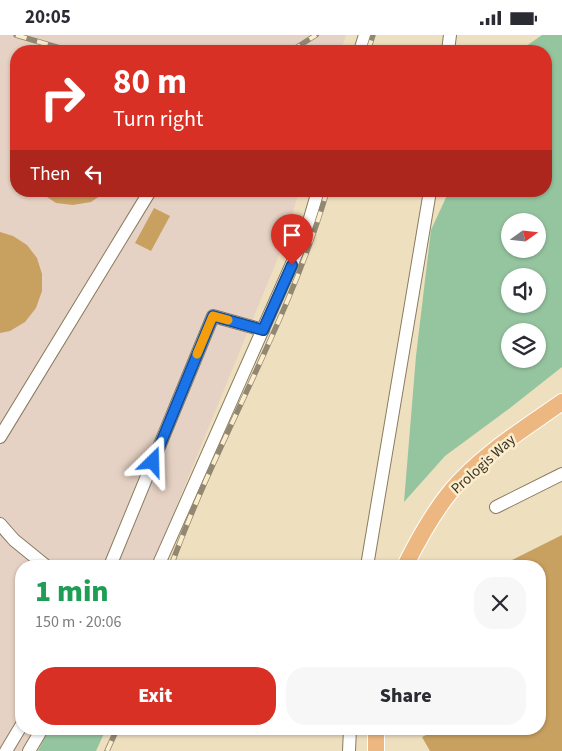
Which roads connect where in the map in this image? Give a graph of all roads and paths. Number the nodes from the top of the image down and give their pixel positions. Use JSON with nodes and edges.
{"nodes":[{"id":1,"x":146,"y":197,"type":"edge"},
{"id":2,"x":316,"y":197,"type":"edge"},
{"id":3,"x":429,"y":197,"type":"edge"},
{"id":4,"x":263,"y":330,"type":"junction"},
{"id":5,"x":562,"y":402,"type":"edge"},
{"id":6,"x":0,"y":437,"type":"edge"},
{"id":7,"x":562,"y":474,"type":"edge"},
{"id":8,"x":496,"y":507,"type":"dead end"},
{"id":9,"x":0,"y":524,"type":"edge"},
{"id":10,"x":39,"y":560,"type":"edge"},
{"id":11,"x":112,"y":560,"type":"edge"},
{"id":12,"x":161,"y":560,"type":"edge"},
{"id":13,"x":367,"y":560,"type":"edge"},
{"id":14,"x":408,"y":560,"type":"edge"},
{"id":15,"x":16,"y":735,"type":"edge"},
{"id":16,"x":38,"y":735,"type":"edge"},
{"id":17,"x":350,"y":735,"type":"edge"},
{"id":18,"x":376,"y":735,"type":"edge"},
{"id":19,"x":6,"y":751,"type":"edge"},
{"id":20,"x":29,"y":751,"type":"edge"},
{"id":21,"x":349,"y":751,"type":"edge"},
{"id":22,"x":376,"y":751,"type":"edge"}],
"edges":[{"from":1,"to":6,"type":"lane"},
{"from":2,"to":4,"type":"lane"},
{"from":3,"to":13,"type":"lane"},
{"from":4,"to":11,"type":"lane"},
{"from":4,"to":12,"type":"lane"},
{"from":5,"to":14,"type":"main road","name":"Prologis Way"},
{"from":7,"to":8,"type":"lane"},
{"from":9,"to":10,"type":"lane"},
{"from":15,"to":19,"type":"lane"},
{"from":16,"to":20,"type":"lane"},
{"from":17,"to":21,"type":"lane"},
{"from":18,"to":22,"type":"main road"}]}
